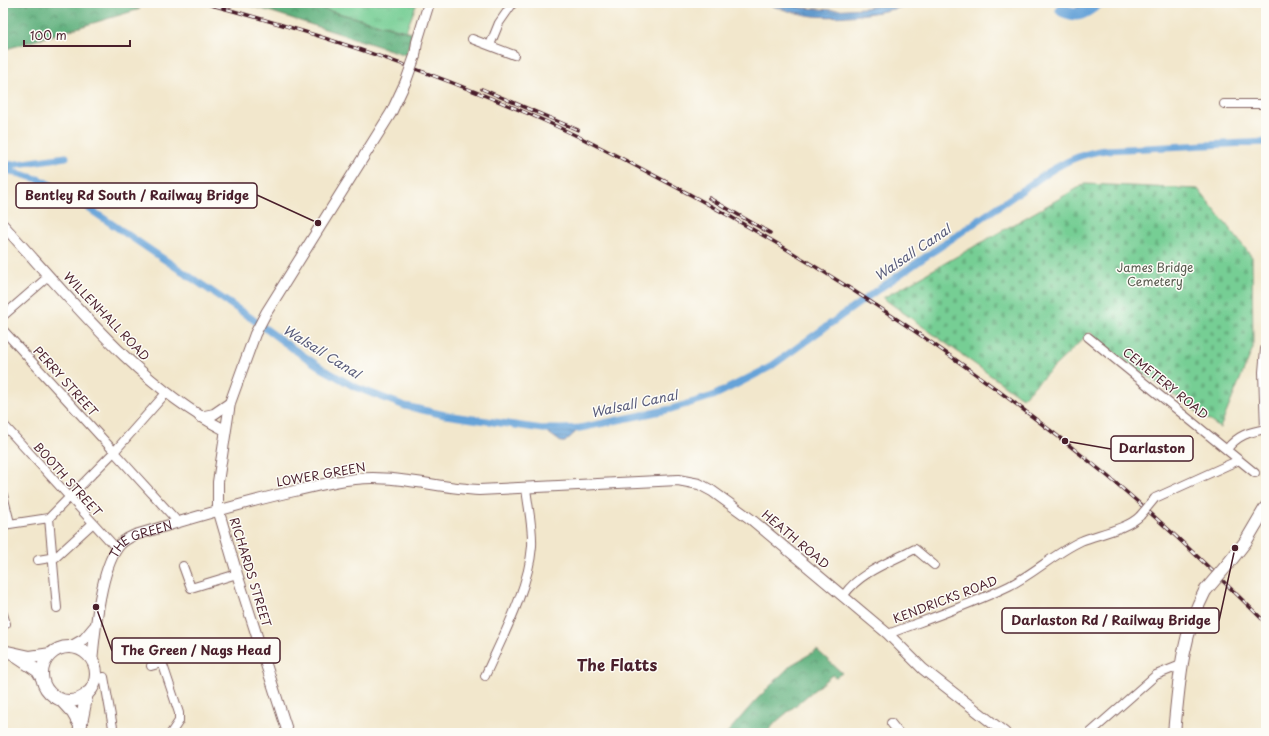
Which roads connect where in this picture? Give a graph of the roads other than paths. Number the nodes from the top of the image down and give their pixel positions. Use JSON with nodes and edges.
{"nodes":[{"id":1,"x":429,"y":3,"type":"edge"},
{"id":2,"x":513,"y":3,"type":"edge"},
{"id":3,"x":472,"y":39,"type":"dead end"},
{"id":4,"x":490,"y":45,"type":"junction"},
{"id":5,"x":514,"y":55,"type":"dead end"},
{"id":6,"x":1224,"y":104,"type":"dead end"},
{"id":7,"x":1266,"y":104,"type":"edge"},
{"id":8,"x":3,"y":225,"type":"edge"},
{"id":9,"x":49,"y":276,"type":"junction"},
{"id":10,"x":3,"y":316,"type":"edge"},
{"id":11,"x":3,"y":330,"type":"edge"},
{"id":12,"x":1088,"y":337,"type":"dead end"},
{"id":13,"x":1266,"y":349,"type":"edge"},
{"id":14,"x":167,"y":392,"type":"junction"},
{"id":15,"x":230,"y":403,"type":"junction"},
{"id":16,"x":200,"y":417,"type":"junction"},
{"id":17,"x":3,"y":424,"type":"edge"},
{"id":18,"x":1266,"y":429,"type":"edge"},
{"id":19,"x":225,"y":430,"type":"junction"},
{"id":20,"x":1227,"y":449,"type":"junction"},
{"id":21,"x":111,"y":452,"type":"junction"},
{"id":22,"x":1239,"y":460,"type":"junction"},
{"id":23,"x":1255,"y":473,"type":"dead end"},
{"id":24,"x":526,"y":488,"type":"junction"},
{"id":25,"x":3,"y":495,"type":"edge"},
{"id":26,"x":70,"y":498,"type":"junction"},
{"id":27,"x":1266,"y":508,"type":"edge"},
{"id":28,"x":218,"y":509,"type":"junction"},
{"id":29,"x":50,"y":518,"type":"junction"},
{"id":30,"x":178,"y":522,"type":"junction"},
{"id":31,"x":6,"y":524,"type":"edge"},
{"id":32,"x":92,"y":524,"type":"junction"},
{"id":33,"x":116,"y":549,"type":"junction"},
{"id":34,"x":52,"y":559,"type":"junction"},
{"id":35,"x":38,"y":560,"type":"dead end"},
{"id":36,"x":934,"y":564,"type":"dead end"},
{"id":37,"x":184,"y":566,"type":"dead end"},
{"id":38,"x":237,"y":574,"type":"junction"},
{"id":39,"x":844,"y":595,"type":"junction"},
{"id":40,"x":57,"y":608,"type":"dead end"},
{"id":41,"x":3,"y":614,"type":"edge"},
{"id":42,"x":6,"y":624,"type":"dead end"},
{"id":43,"x":94,"y":627,"type":"junction"},
{"id":44,"x":888,"y":634,"type":"junction"},
{"id":45,"x":70,"y":647,"type":"junction"},
{"id":46,"x":158,"y":650,"type":"dead end"},
{"id":47,"x":8,"y":653,"type":"edge"},
{"id":48,"x":51,"y":654,"type":"junction"},
{"id":49,"x":92,"y":661,"type":"junction"},
{"id":50,"x":162,"y":663,"type":"junction"},
{"id":51,"x":1181,"y":665,"type":"junction"},
{"id":52,"x":151,"y":666,"type":"dead end"},
{"id":53,"x":485,"y":676,"type":"dead end"},
{"id":54,"x":104,"y":677,"type":"dead end"},
{"id":55,"x":42,"y":678,"type":"junction"},
{"id":56,"x":87,"y":693,"type":"junction"},
{"id":57,"x":60,"y":699,"type":"junction"},
{"id":58,"x":891,"y":723,"type":"dead end"},
{"id":59,"x":80,"y":730,"type":"edge"},
{"id":60,"x":114,"y":733,"type":"edge"},
{"id":61,"x":171,"y":733,"type":"edge"},
{"id":62,"x":288,"y":733,"type":"edge"},
{"id":63,"x":899,"y":733,"type":"edge"},
{"id":64,"x":1005,"y":733,"type":"edge"},
{"id":65,"x":1090,"y":733,"type":"edge"},
{"id":66,"x":1174,"y":733,"type":"edge"}],
"edges":[{"from":1,"to":15,"type":"street","name":"RICHARDS STREET","bridge":true},
{"from":2,"to":4,"type":"street"},
{"from":3,"to":4,"type":"street"},
{"from":4,"to":5,"type":"street"},
{"from":6,"to":7,"type":"street"},
{"from":8,"to":9,"type":"street","name":"WILLENHALL ROAD"},
{"from":9,"to":10,"type":"street"},
{"from":9,"to":14,"type":"street","name":"WILLENHALL ROAD"},
{"from":11,"to":21,"type":"street","name":"PERRY STREET"},
{"from":12,"to":20,"type":"street","name":"CEMETERY ROAD"},
{"from":13,"to":18,"type":"street"},
{"from":14,"to":16,"type":"street","name":"WILLENHALL ROAD"},
{"from":14,"to":21,"type":"street"},
{"from":15,"to":16,"type":"street"},
{"from":15,"to":19,"type":"street","name":"RICHARDS STREET"},
{"from":16,"to":19,"type":"street","name":"WILLENHALL ROAD"},
{"from":17,"to":26,"type":"street","name":"BOOTH STREET"},
{"from":18,"to":20,"type":"street"},
{"from":19,"to":28,"type":"street","name":"RICHARDS STREET"},
{"from":20,"to":22,"type":"street","name":"CEMETERY ROAD"},
{"from":21,"to":26,"type":"street"},
{"from":21,"to":30,"type":"street","name":"PERRY STREET"},
{"from":22,"to":23,"type":"street","name":"CEMETERY ROAD"},
{"from":22,"to":44,"type":"street","name":"KENDRICKS ROAD","bridge":true},
{"from":24,"to":28,"type":"street","name":"LOWER GREEN"},
{"from":24,"to":39,"type":"street","name":"HEATH ROAD"},
{"from":24,"to":53,"type":"street"},
{"from":25,"to":31,"type":"street"},
{"from":26,"to":29,"type":"street"},
{"from":26,"to":32,"type":"street","name":"BOOTH STREET"},
{"from":27,"to":51,"type":"main road","bridge":true},
{"from":28,"to":30,"type":"street","name":"THE GREEN"},
{"from":28,"to":38,"type":"street","name":"RICHARDS STREET"},
{"from":29,"to":31,"type":"street"},
{"from":29,"to":34,"type":"street"},
{"from":30,"to":33,"type":"street","name":"THE GREEN"},
{"from":32,"to":33,"type":"street","name":"BOOTH STREET"},
{"from":32,"to":34,"type":"street"},
{"from":33,"to":43,"type":"street","name":"THE GREEN"},
{"from":34,"to":35,"type":"street"},
{"from":34,"to":40,"type":"street"},
{"from":36,"to":39,"type":"street"},
{"from":37,"to":38,"type":"street"},
{"from":38,"to":62,"type":"street","name":"RICHARDS STREET"},
{"from":39,"to":44,"type":"street","name":"HEATH ROAD"},
{"from":41,"to":42,"type":"street"},
{"from":43,"to":45,"type":"street"},
{"from":43,"to":49,"type":"street","name":"THE GREEN"},
{"from":44,"to":64,"type":"street","name":"HEATH ROAD"},
{"from":45,"to":48,"type":"main road"},
{"from":45,"to":49,"type":"main road"},
{"from":46,"to":50,"type":"street"},
{"from":47,"to":48,"type":"main road"},
{"from":47,"to":55,"type":"main road"},
{"from":48,"to":55,"type":"main road"},
{"from":49,"to":56,"type":"main road"},
{"from":50,"to":52,"type":"street"},
{"from":50,"to":61,"type":"street"},
{"from":51,"to":65,"type":"street"},
{"from":51,"to":66,"type":"main road"},
{"from":54,"to":60,"type":"street"},
{"from":55,"to":57,"type":"main road"},
{"from":56,"to":57,"type":"main road"},
{"from":56,"to":59,"type":"main road"},
{"from":57,"to":59,"type":"main road"},
{"from":58,"to":63,"type":"street"}]}
